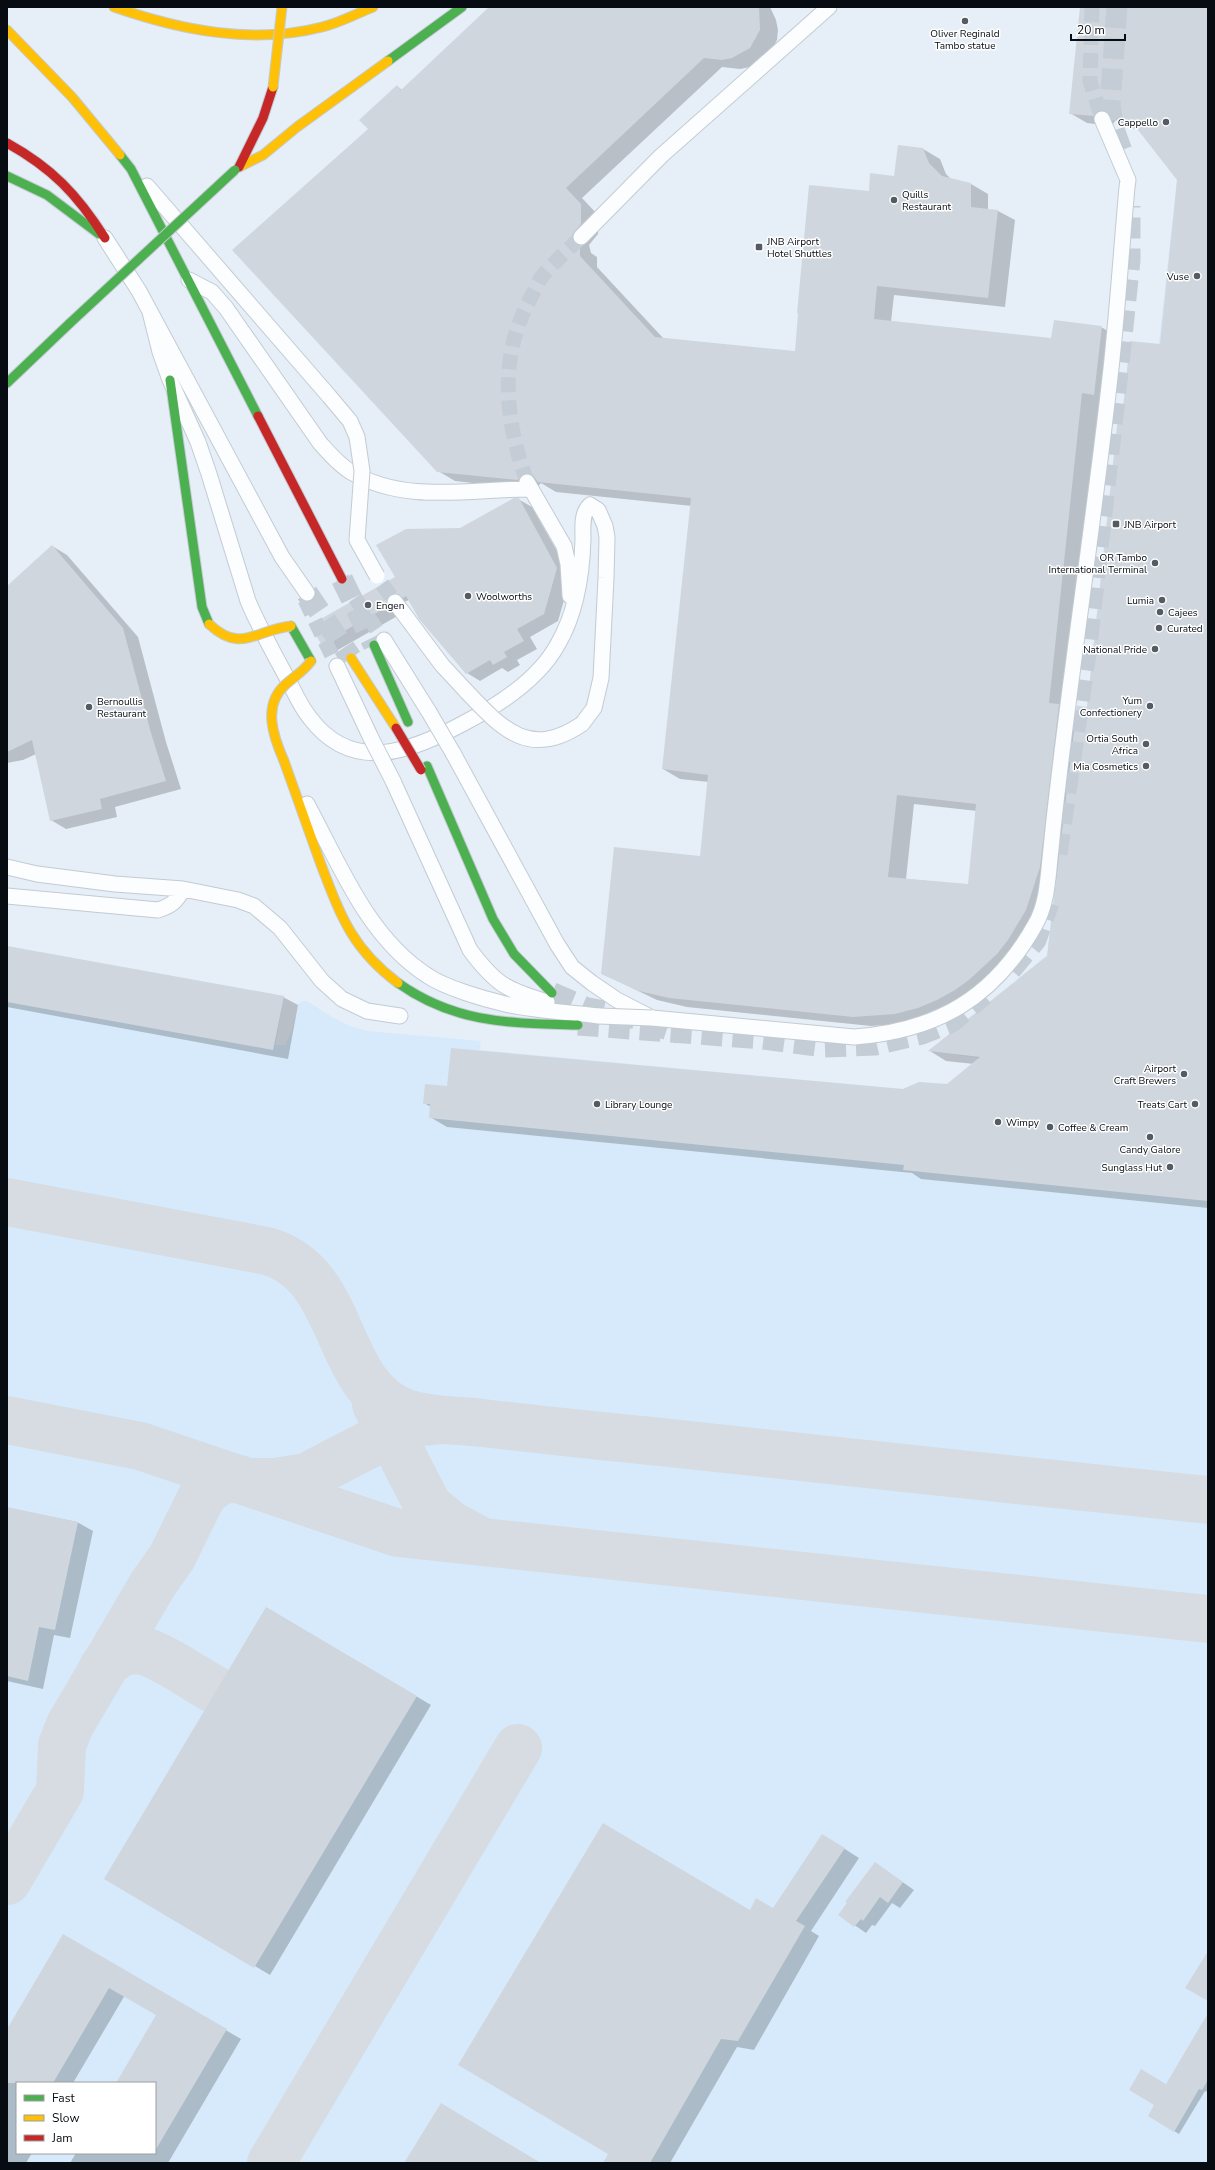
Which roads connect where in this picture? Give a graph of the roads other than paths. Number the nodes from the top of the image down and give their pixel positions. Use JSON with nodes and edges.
{"nodes":[{"id":1,"x":114,"y":7,"type":"edge"},
{"id":2,"x":282,"y":7,"type":"edge"},
{"id":3,"x":373,"y":7,"type":"edge"},
{"id":4,"x":462,"y":7,"type":"edge"},
{"id":5,"x":829,"y":7,"type":"edge"},
{"id":6,"x":7,"y":30,"type":"edge"},
{"id":7,"x":1102,"y":119,"type":"tunnel mouth"},
{"id":8,"x":7,"y":143,"type":"edge"},
{"id":9,"x":131,"y":169,"type":"junction"},
{"id":10,"x":237,"y":169,"type":"junction"},
{"id":11,"x":7,"y":176,"type":"edge"},
{"id":12,"x":581,"y":237,"type":"tunnel mouth"},
{"id":13,"x":104,"y":238,"type":"junction"},
{"id":14,"x":189,"y":280,"type":"junction"},
{"id":15,"x":150,"y":312,"type":"junction"},
{"id":16,"x":170,"y":380,"type":"junction"},
{"id":17,"x":7,"y":383,"type":"edge"},
{"id":18,"x":342,"y":579,"type":"dead end"},
{"id":19,"x":382,"y":584,"type":"tunnel mouth"},
{"id":20,"x":306,"y":597,"type":"tunnel mouth"},
{"id":21,"x":395,"y":602,"type":"tunnel mouth"},
{"id":22,"x":562,"y":636,"type":"junction"},
{"id":23,"x":379,"y":643,"type":"joint"},
{"id":24,"x":351,"y":658,"type":"tunnel mouth"},
{"id":25,"x":337,"y":666,"type":"tunnel mouth"},
{"id":26,"x":284,"y":761,"type":"junction"},
{"id":27,"x":424,"y":768,"type":"junction"},
{"id":28,"x":7,"y":867,"type":"edge"},
{"id":29,"x":36,"y":874,"type":"junction"},
{"id":30,"x":7,"y":876,"type":"edge"},
{"id":31,"x":183,"y":888,"type":"junction"},
{"id":32,"x":7,"y":896,"type":"edge"},
{"id":33,"x":552,"y":993,"type":"tunnel mouth"},
{"id":34,"x":400,"y":1016,"type":"dead end"},
{"id":35,"x":599,"y":1016,"type":"junction"},
{"id":36,"x":652,"y":1018,"type":"junction"},
{"id":37,"x":578,"y":1025,"type":"tunnel mouth"}],
"edges":[{"from":1,"to":3,"type":"main road"},
{"from":2,"to":10,"type":"main road","bridge":true},
{"from":4,"to":10,"type":"main road"},
{"from":5,"to":12,"type":"street"},
{"from":6,"to":9,"type":"main road"},
{"from":7,"to":36,"type":"street"},
{"from":8,"to":13,"type":"main road"},
{"from":9,"to":14,"type":"main road"},
{"from":9,"to":19,"type":"street","bridge":true},
{"from":10,"to":17,"type":"main road","bridge":true},
{"from":11,"to":13,"type":"main road"},
{"from":13,"to":15,"type":"street"},
{"from":14,"to":18,"type":"main road"},
{"from":14,"to":22,"type":"street"},
{"from":15,"to":16,"type":"street"},
{"from":15,"to":20,"type":"street"},
{"from":16,"to":22,"type":"street"},
{"from":16,"to":26,"type":"main road","bridge":true},
{"from":21,"to":22,"type":"street","bridge":true},
{"from":23,"to":27,"type":"main road"},
{"from":23,"to":36,"type":"street","bridge":true},
{"from":24,"to":27,"type":"main road","bridge":true},
{"from":25,"to":35,"type":"street","bridge":true},
{"from":26,"to":35,"type":"street"},
{"from":26,"to":37,"type":"main road"},
{"from":27,"to":33,"type":"main road"},
{"from":28,"to":29,"type":"street"},
{"from":29,"to":30,"type":"street"},
{"from":29,"to":31,"type":"street"},
{"from":31,"to":32,"type":"street"},
{"from":31,"to":34,"type":"street"},
{"from":35,"to":36,"type":"street","bridge":true}]}
